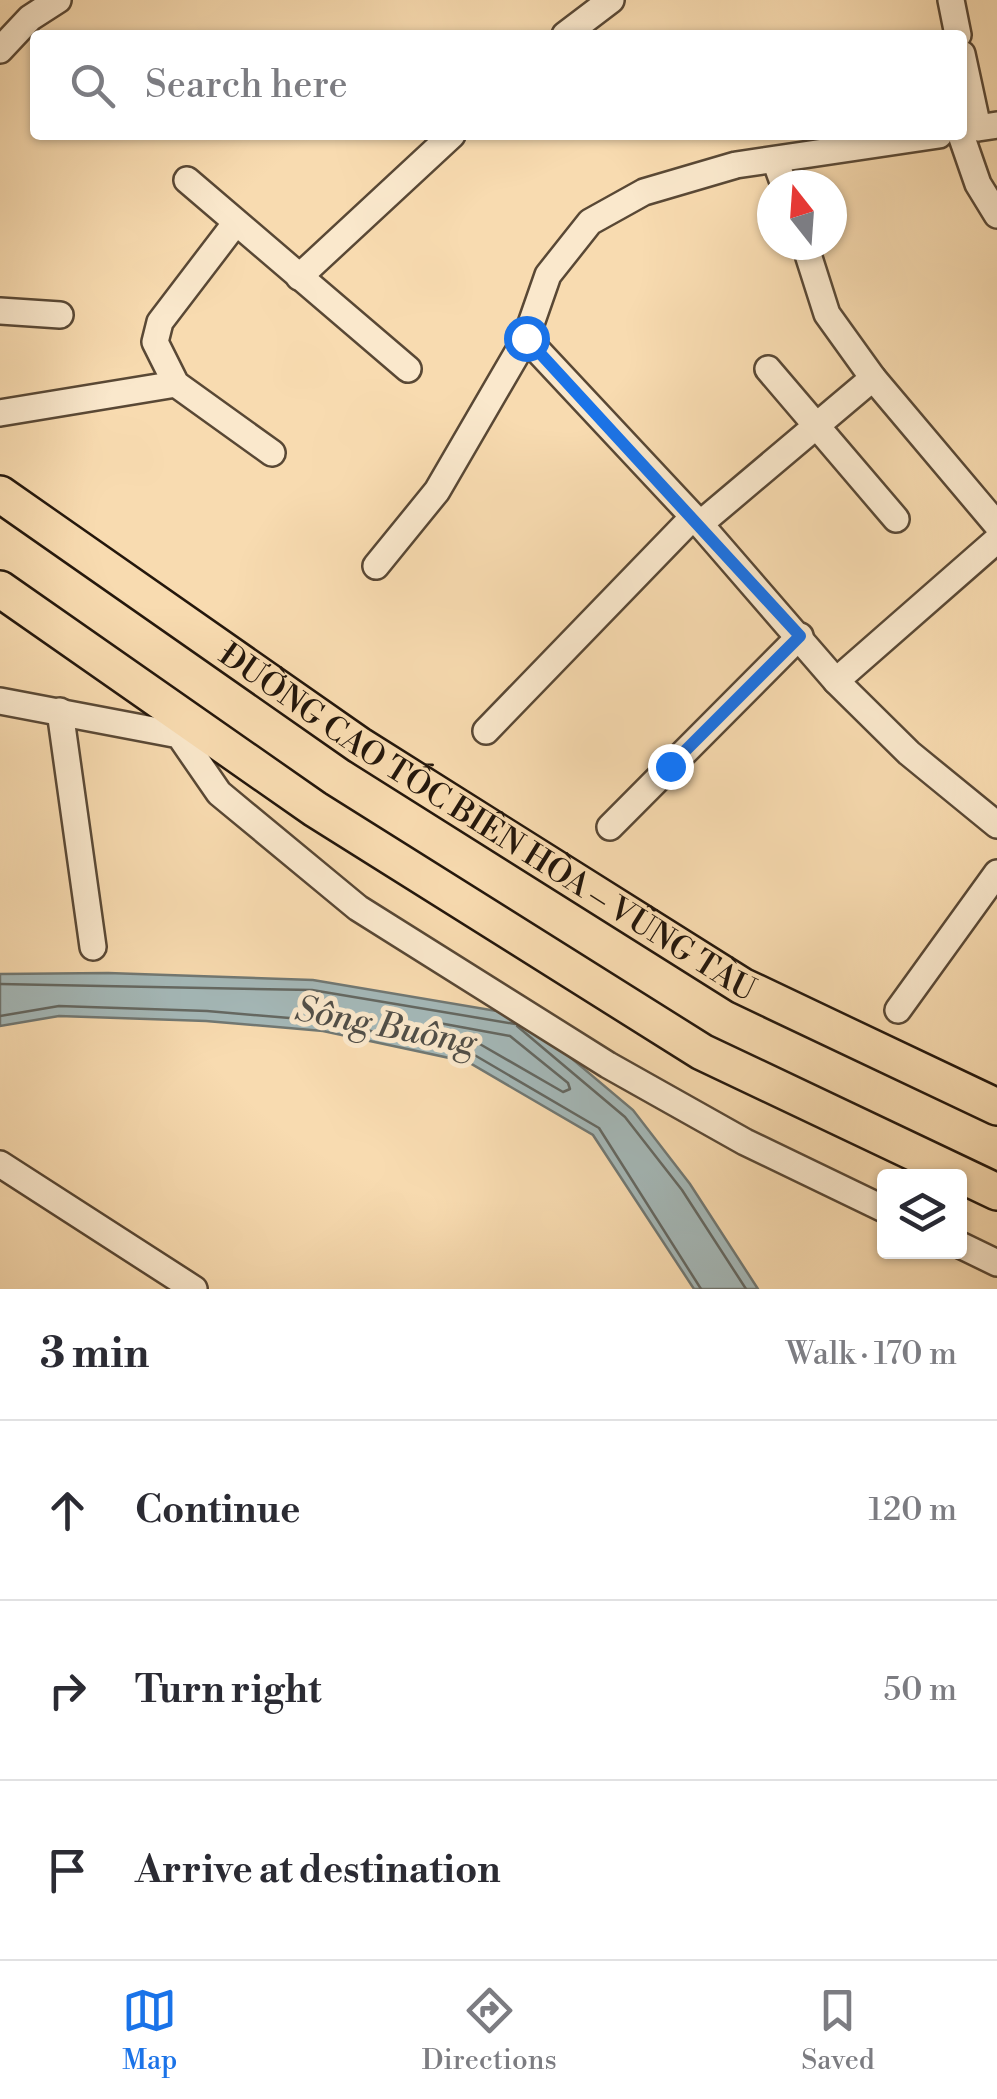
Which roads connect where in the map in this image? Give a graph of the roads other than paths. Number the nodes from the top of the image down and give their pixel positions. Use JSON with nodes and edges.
{"nodes":[{"id":1,"x":58,"y":0,"type":"edge"},
{"id":2,"x":612,"y":0,"type":"edge"},
{"id":3,"x":951,"y":0,"type":"edge"},
{"id":4,"x":572,"y":30,"type":"edge"},
{"id":5,"x":957,"y":30,"type":"edge"},
{"id":6,"x":1,"y":43,"type":"edge"},
{"id":7,"x":967,"y":86,"type":"edge"},
{"id":8,"x":974,"y":130,"type":"edge"},
{"id":9,"x":447,"y":140,"type":"edge"},
{"id":10,"x":906,"y":140,"type":"edge"},
{"id":11,"x":775,"y":160,"type":"junction"},
{"id":12,"x":779,"y":170,"type":"edge"},
{"id":13,"x":187,"y":180,"type":"dead end"},
{"id":14,"x":997,"y":215,"type":"edge"},
{"id":15,"x":234,"y":224,"type":"junction"},
{"id":16,"x":811,"y":260,"type":"edge"},
{"id":17,"x":299,"y":278,"type":"junction"},
{"id":18,"x":0,"y":311,"type":"edge"},
{"id":19,"x":60,"y":314,"type":"dead end"},
{"id":20,"x":526,"y":338,"type":"junction"},
{"id":21,"x":768,"y":368,"type":"dead end"},
{"id":22,"x":408,"y":370,"type":"dead end"},
{"id":23,"x":873,"y":378,"type":"junction"},
{"id":24,"x":176,"y":384,"type":"junction"},
{"id":25,"x":0,"y":414,"type":"edge"},
{"id":26,"x":817,"y":427,"type":"junction"},
{"id":27,"x":272,"y":452,"type":"dead end"},
{"id":28,"x":0,"y":494,"type":"edge"},
{"id":29,"x":896,"y":519,"type":"dead end"},
{"id":30,"x":696,"y":520,"type":"junction"},
{"id":31,"x":997,"y":525,"type":"edge"},
{"id":32,"x":997,"y":540,"type":"edge"},
{"id":33,"x":376,"y":566,"type":"dead end"},
{"id":34,"x":0,"y":589,"type":"edge"},
{"id":35,"x":800,"y":636,"type":"junction"},
{"id":36,"x":836,"y":681,"type":"junction"},
{"id":37,"x":0,"y":701,"type":"edge"},
{"id":38,"x":60,"y":710,"type":"junction"},
{"id":39,"x":486,"y":731,"type":"dead end"},
{"id":40,"x":993,"y":813,"type":"edge"},
{"id":41,"x":610,"y":827,"type":"dead end"},
{"id":42,"x":997,"y":874,"type":"edge"},
{"id":43,"x":93,"y":947,"type":"dead end"},
{"id":44,"x":898,"y":1010,"type":"dead end"},
{"id":45,"x":997,"y":1107,"type":"edge"},
{"id":46,"x":0,"y":1164,"type":"edge"},
{"id":47,"x":997,"y":1192,"type":"edge"},
{"id":48,"x":877,"y":1206,"type":"edge"},
{"id":49,"x":967,"y":1248,"type":"edge"},
{"id":50,"x":997,"y":1263,"type":"edge"},
{"id":51,"x":194,"y":1289,"type":"edge"}],
"edges":[{"from":1,"to":6,"type":"street"},
{"from":2,"to":4,"type":"street"},
{"from":3,"to":5,"type":"street"},
{"from":7,"to":8,"type":"street"},
{"from":8,"to":14,"type":"street"},
{"from":9,"to":17,"type":"street"},
{"from":10,"to":11,"type":"street"},
{"from":11,"to":12,"type":"street"},
{"from":11,"to":20,"type":"street"},
{"from":13,"to":15,"type":"street"},
{"from":15,"to":17,"type":"street"},
{"from":15,"to":24,"type":"street"},
{"from":16,"to":23,"type":"street"},
{"from":17,"to":22,"type":"street"},
{"from":18,"to":19,"type":"street"},
{"from":20,"to":30,"type":"street"},
{"from":20,"to":33,"type":"street"},
{"from":21,"to":26,"type":"street"},
{"from":23,"to":26,"type":"street"},
{"from":23,"to":31,"type":"street"},
{"from":24,"to":25,"type":"street"},
{"from":24,"to":27,"type":"street"},
{"from":26,"to":29,"type":"street"},
{"from":26,"to":30,"type":"street"},
{"from":28,"to":45,"type":"highway","name":"ĐƯỜNG CAO TỐC BIÊN HÒA – VŨNG TÀU"},
{"from":30,"to":35,"type":"street"},
{"from":30,"to":39,"type":"street"},
{"from":32,"to":36,"type":"street"},
{"from":34,"to":47,"type":"highway"},
{"from":35,"to":36,"type":"street"},
{"from":35,"to":41,"type":"street"},
{"from":36,"to":40,"type":"street"},
{"from":37,"to":38,"type":"street"},
{"from":38,"to":43,"type":"street"},
{"from":38,"to":48,"type":"street"},
{"from":42,"to":44,"type":"street"},
{"from":46,"to":51,"type":"street"},
{"from":49,"to":50,"type":"street"}]}
